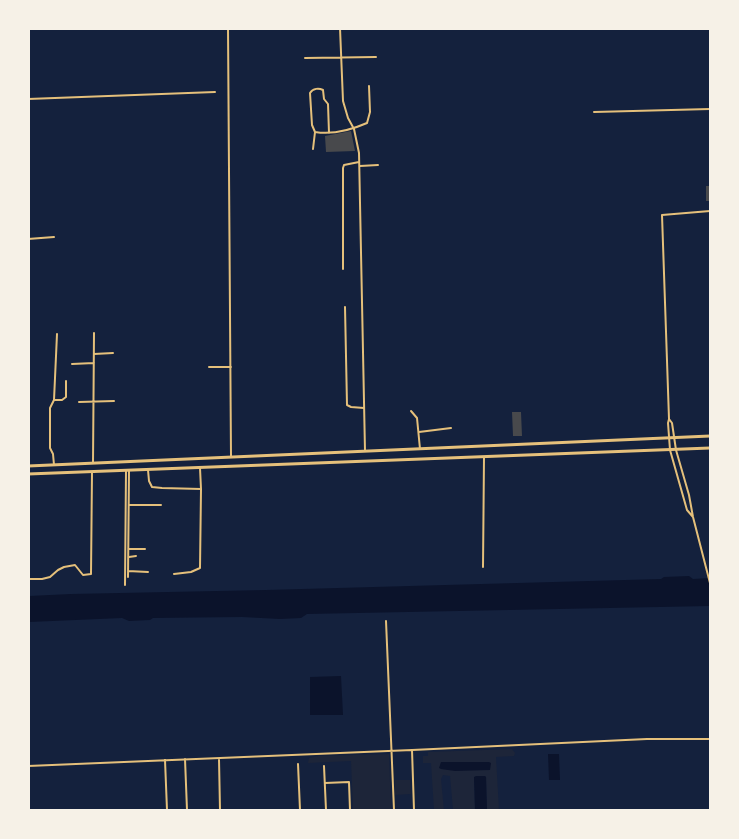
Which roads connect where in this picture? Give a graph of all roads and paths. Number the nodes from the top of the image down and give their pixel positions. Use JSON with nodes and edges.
{"nodes":[{"id":1,"x":34,"y":28,"type":"edge"},
{"id":2,"x":228,"y":28,"type":"edge"},
{"id":3,"x":340,"y":28,"type":"edge"},
{"id":4,"x":28,"y":29,"type":"edge"},
{"id":5,"x":340,"y":57,"type":"junction"},
{"id":6,"x":376,"y":57,"type":"dead end"},
{"id":7,"x":305,"y":58,"type":"dead end"},
{"id":8,"x":369,"y":86,"type":"dead end"},
{"id":9,"x":215,"y":92,"type":"dead end"},
{"id":10,"x":28,"y":99,"type":"edge"},
{"id":11,"x":711,"y":109,"type":"edge"},
{"id":12,"x":594,"y":112,"type":"dead end"},
{"id":13,"x":354,"y":129,"type":"junction"},
{"id":14,"x":315,"y":132,"type":"junction"},
{"id":15,"x":329,"y":133,"type":"junction"},
{"id":16,"x":313,"y":149,"type":"dead end"},
{"id":17,"x":359,"y":164,"type":"junction"},
{"id":18,"x":378,"y":165,"type":"dead end"},
{"id":19,"x":711,"y":211,"type":"edge"},
{"id":20,"x":54,"y":237,"type":"dead end"},
{"id":21,"x":28,"y":238,"type":"edge"},
{"id":22,"x":343,"y":269,"type":"dead end"},
{"id":23,"x":345,"y":307,"type":"dead end"},
{"id":24,"x":94,"y":333,"type":"dead end"},
{"id":25,"x":57,"y":334,"type":"dead end"},
{"id":26,"x":113,"y":353,"type":"dead end"},
{"id":27,"x":94,"y":354,"type":"junction"},
{"id":28,"x":94,"y":363,"type":"junction"},
{"id":29,"x":72,"y":364,"type":"dead end"},
{"id":30,"x":209,"y":367,"type":"dead end"},
{"id":31,"x":231,"y":367,"type":"junction"},
{"id":32,"x":66,"y":381,"type":"dead end"},
{"id":33,"x":54,"y":400,"type":"junction"},
{"id":34,"x":93,"y":401,"type":"junction"},
{"id":35,"x":114,"y":401,"type":"dead end"},
{"id":36,"x":79,"y":402,"type":"dead end"},
{"id":37,"x":364,"y":408,"type":"junction"},
{"id":38,"x":411,"y":411,"type":"dead end"},
{"id":39,"x":669,"y":419,"type":"junction"},
{"id":40,"x":451,"y":428,"type":"dead end"},
{"id":41,"x":419,"y":432,"type":"junction"},
{"id":42,"x":711,"y":436,"type":"edge"},
{"id":43,"x":669,"y":438,"type":"junction"},
{"id":44,"x":675,"y":438,"type":"junction"},
{"id":45,"x":711,"y":448,"type":"edge"},
{"id":46,"x":420,"y":449,"type":"junction"},
{"id":47,"x":670,"y":450,"type":"junction"},
{"id":48,"x":676,"y":450,"type":"junction"},
{"id":49,"x":365,"y":451,"type":"junction"},
{"id":50,"x":231,"y":457,"type":"junction"},
{"id":51,"x":484,"y":457,"type":"junction"},
{"id":52,"x":176,"y":460,"type":"junction"},
{"id":53,"x":93,"y":463,"type":"junction"},
{"id":54,"x":54,"y":465,"type":"junction"},
{"id":55,"x":28,"y":466,"type":"edge"},
{"id":56,"x":200,"y":468,"type":"junction"},
{"id":57,"x":176,"y":469,"type":"junction"},
{"id":58,"x":148,"y":470,"type":"junction"},
{"id":59,"x":128,"y":471,"type":"junction"},
{"id":60,"x":92,"y":472,"type":"junction"},
{"id":61,"x":28,"y":474,"type":"edge"},
{"id":62,"x":684,"y":475,"type":"junction"},
{"id":63,"x":678,"y":478,"type":"junction"},
{"id":64,"x":201,"y":489,"type":"junction"},
{"id":65,"x":690,"y":496,"type":"junction"},
{"id":66,"x":684,"y":498,"type":"junction"},
{"id":67,"x":161,"y":505,"type":"dead end"},
{"id":68,"x":129,"y":506,"type":"junction"},
{"id":69,"x":693,"y":517,"type":"junction"},
{"id":70,"x":129,"y":549,"type":"junction"},
{"id":71,"x":145,"y":549,"type":"dead end"},
{"id":72,"x":136,"y":556,"type":"dead end"},
{"id":73,"x":129,"y":557,"type":"junction"},
{"id":74,"x":483,"y":567,"type":"dead end"},
{"id":75,"x":128,"y":571,"type":"junction"},
{"id":76,"x":148,"y":572,"type":"dead end"},
{"id":77,"x":174,"y":574,"type":"dead end"},
{"id":78,"x":128,"y":577,"type":"dead end"},
{"id":79,"x":28,"y":579,"type":"edge"},
{"id":80,"x":711,"y":583,"type":"edge"},
{"id":81,"x":124,"y":585,"type":"dead end"},
{"id":82,"x":386,"y":621,"type":"dead end"},
{"id":83,"x":711,"y":739,"type":"edge"},
{"id":84,"x":412,"y":750,"type":"junction"},
{"id":85,"x":392,"y":751,"type":"junction"},
{"id":86,"x":219,"y":758,"type":"junction"},
{"id":87,"x":185,"y":759,"type":"junction"},
{"id":88,"x":165,"y":760,"type":"junction"},
{"id":89,"x":298,"y":764,"type":"dead end"},
{"id":90,"x":28,"y":766,"type":"edge"},
{"id":91,"x":324,"y":766,"type":"dead end"},
{"id":92,"x":325,"y":783,"type":"junction"},
{"id":93,"x":167,"y":810,"type":"edge"},
{"id":94,"x":187,"y":810,"type":"edge"},
{"id":95,"x":220,"y":810,"type":"edge"},
{"id":96,"x":300,"y":810,"type":"edge"},
{"id":97,"x":326,"y":810,"type":"edge"},
{"id":98,"x":350,"y":810,"type":"edge"},
{"id":99,"x":394,"y":810,"type":"edge"},
{"id":100,"x":414,"y":810,"type":"edge"}],
"edges":[{"from":1,"to":4,"type":"street"},
{"from":2,"to":31,"type":"street"},
{"from":3,"to":5,"type":"street"},
{"from":5,"to":6,"type":"street"},
{"from":5,"to":7,"type":"street"},
{"from":5,"to":13,"type":"street"},
{"from":8,"to":13,"type":"street"},
{"from":9,"to":10,"type":"street"},
{"from":11,"to":12,"type":"street"},
{"from":13,"to":15,"type":"street"},
{"from":13,"to":17,"type":"street"},
{"from":14,"to":15,"type":"street"},
{"from":14,"to":15,"type":"street"},
{"from":14,"to":16,"type":"street"},
{"from":17,"to":18,"type":"street"},
{"from":17,"to":22,"type":"street"},
{"from":17,"to":37,"type":"street"},
{"from":19,"to":39,"type":"street"},
{"from":20,"to":21,"type":"street"},
{"from":23,"to":37,"type":"street"},
{"from":24,"to":27,"type":"street"},
{"from":25,"to":33,"type":"street"},
{"from":26,"to":27,"type":"street"},
{"from":27,"to":28,"type":"street"},
{"from":28,"to":29,"type":"street"},
{"from":28,"to":34,"type":"street"},
{"from":30,"to":31,"type":"street"},
{"from":31,"to":50,"type":"street"},
{"from":32,"to":33,"type":"street"},
{"from":33,"to":54,"type":"street"},
{"from":34,"to":35,"type":"street"},
{"from":34,"to":36,"type":"street"},
{"from":34,"to":53,"type":"street"},
{"from":37,"to":49,"type":"street"},
{"from":38,"to":41,"type":"street"},
{"from":39,"to":43,"type":"street"},
{"from":39,"to":44,"type":"street"},
{"from":40,"to":41,"type":"street"},
{"from":41,"to":46,"type":"street"},
{"from":42,"to":44,"type":"main road"},
{"from":43,"to":44,"type":"main road"},
{"from":43,"to":46,"type":"main road"},
{"from":43,"to":47,"type":"street"},
{"from":44,"to":48,"type":"street"},
{"from":45,"to":48,"type":"main road"},
{"from":46,"to":49,"type":"main road"},
{"from":47,"to":48,"type":"main road"},
{"from":47,"to":51,"type":"main road"},
{"from":47,"to":63,"type":"street"},
{"from":48,"to":62,"type":"street"},
{"from":49,"to":50,"type":"main road"},
{"from":50,"to":52,"type":"main road"},
{"from":51,"to":56,"type":"main road"},
{"from":51,"to":74,"type":"street"},
{"from":52,"to":53,"type":"main road"},
{"from":52,"to":57,"type":"main road"},
{"from":53,"to":54,"type":"main road"},
{"from":54,"to":55,"type":"main road"},
{"from":56,"to":57,"type":"main road"},
{"from":56,"to":64,"type":"street"},
{"from":57,"to":58,"type":"main road"},
{"from":58,"to":59,"type":"main road"},
{"from":58,"to":64,"type":"street"},
{"from":59,"to":60,"type":"main road"},
{"from":59,"to":68,"type":"street"},
{"from":59,"to":81,"type":"street"},
{"from":60,"to":61,"type":"main road"},
{"from":60,"to":79,"type":"street"},
{"from":62,"to":63,"type":"street"},
{"from":62,"to":65,"type":"street"},
{"from":63,"to":66,"type":"street"},
{"from":64,"to":77,"type":"street"},
{"from":65,"to":66,"type":"street"},
{"from":65,"to":69,"type":"street"},
{"from":66,"to":69,"type":"street"},
{"from":67,"to":68,"type":"street"},
{"from":68,"to":70,"type":"street"},
{"from":69,"to":80,"type":"street"},
{"from":70,"to":71,"type":"street"},
{"from":70,"to":73,"type":"street"},
{"from":72,"to":73,"type":"street"},
{"from":73,"to":75,"type":"street"},
{"from":75,"to":76,"type":"street"},
{"from":75,"to":78,"type":"street"},
{"from":82,"to":85,"type":"street"},
{"from":83,"to":84,"type":"street"},
{"from":84,"to":85,"type":"street"},
{"from":84,"to":100,"type":"street"},
{"from":85,"to":86,"type":"street"},
{"from":85,"to":99,"type":"street"},
{"from":86,"to":87,"type":"street"},
{"from":86,"to":95,"type":"street"},
{"from":87,"to":88,"type":"street"},
{"from":87,"to":94,"type":"street"},
{"from":88,"to":90,"type":"street"},
{"from":88,"to":93,"type":"street"},
{"from":89,"to":96,"type":"street"},
{"from":91,"to":92,"type":"street"},
{"from":92,"to":97,"type":"street"},
{"from":92,"to":98,"type":"street"}]}
